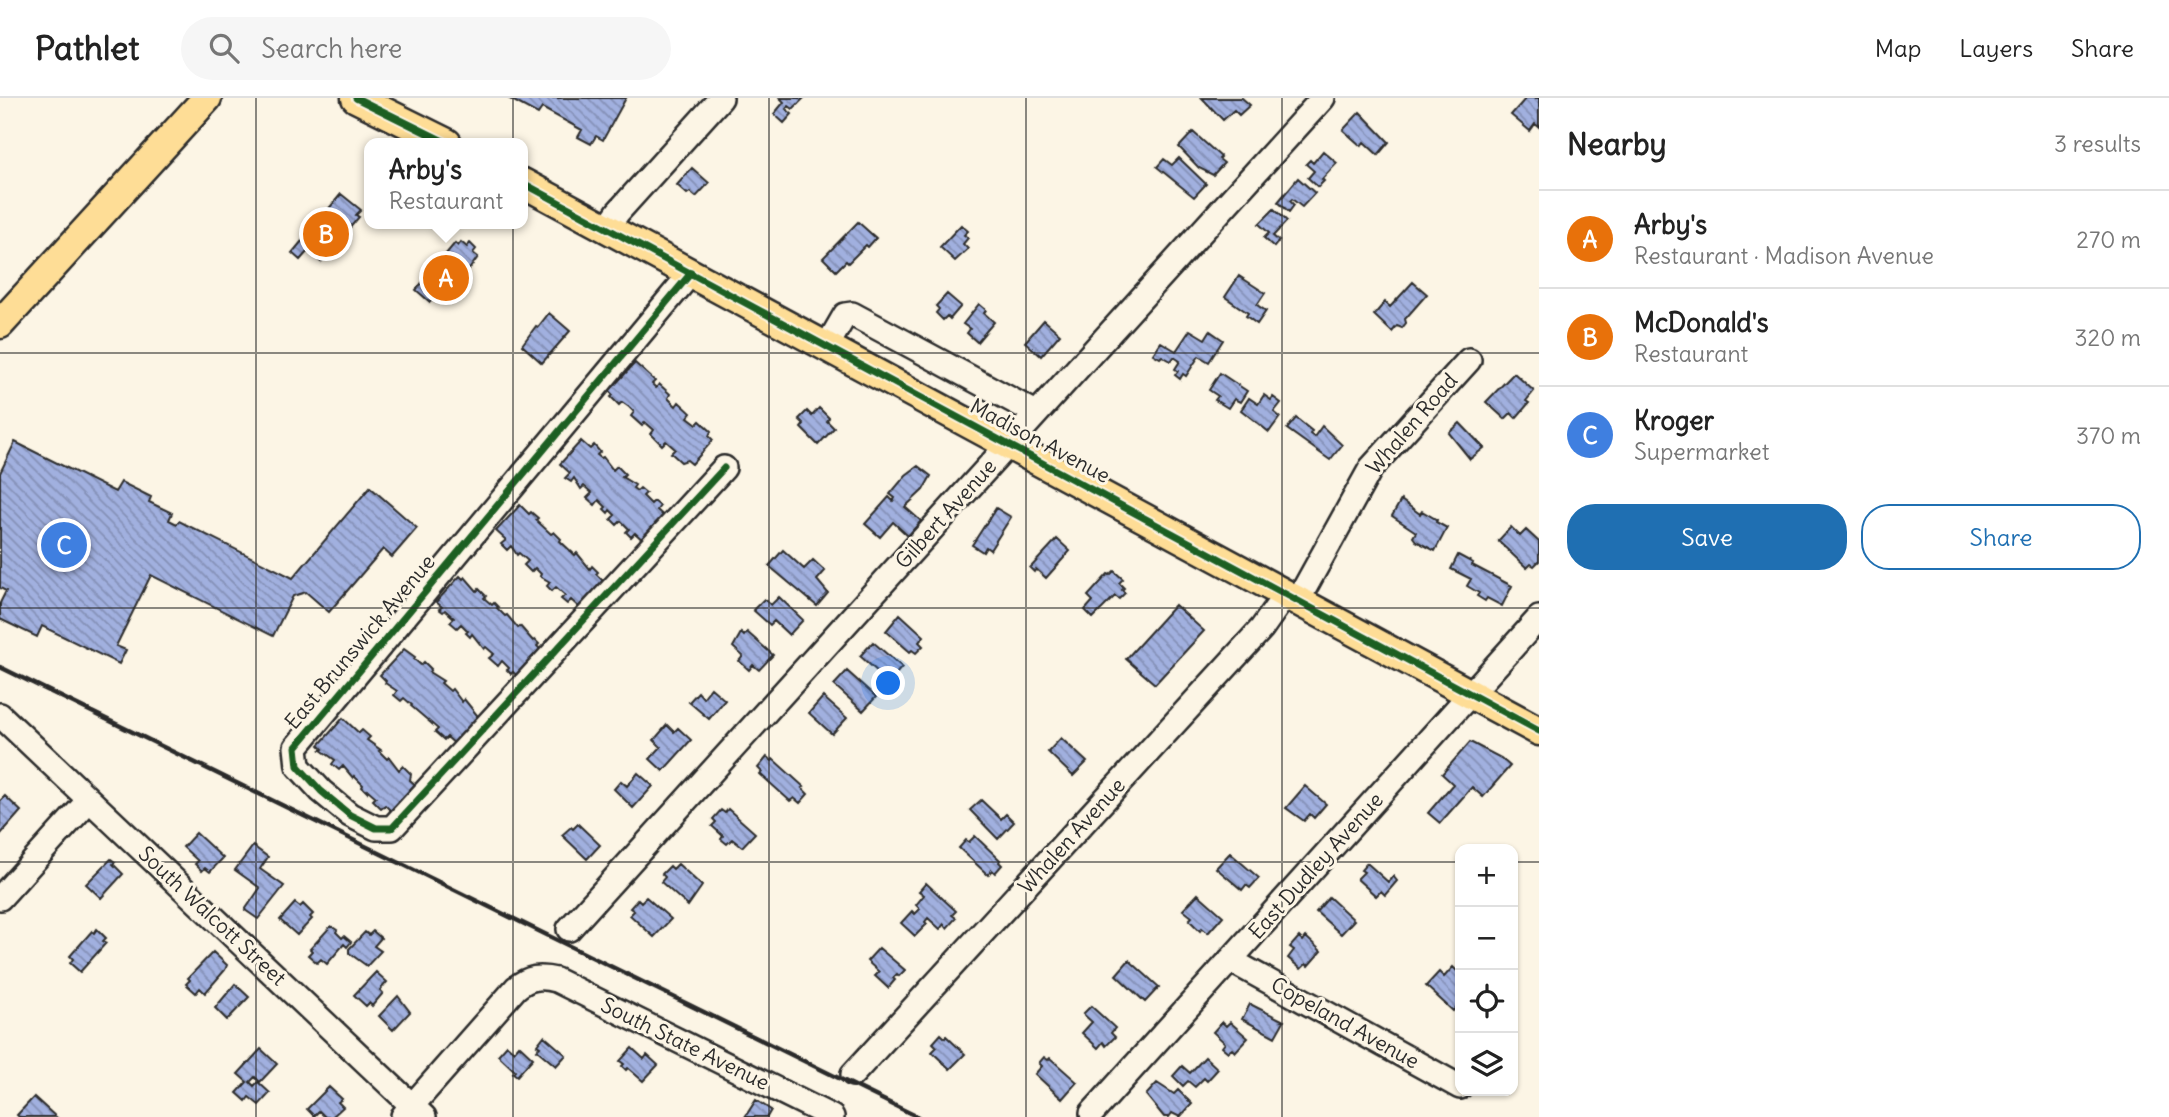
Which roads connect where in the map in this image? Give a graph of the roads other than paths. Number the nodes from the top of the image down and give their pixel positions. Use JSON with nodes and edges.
{"nodes":[{"id":1,"x":207,"y":98,"type":"edge"},
{"id":2,"x":356,"y":98,"type":"edge"},
{"id":3,"x":722,"y":98,"type":"edge"},
{"id":4,"x":1322,"y":98,"type":"edge"},
{"id":5,"x":376,"y":104,"type":"edge"},
{"id":6,"x":438,"y":138,"type":"edge"},
{"id":7,"x":528,"y":186,"type":"edge"},
{"id":8,"x":607,"y":228,"type":"junction"},
{"id":9,"x":691,"y":273,"type":"junction"},
{"id":10,"x":0,"y":324,"type":"edge"},
{"id":11,"x":827,"y":346,"type":"junction"},
{"id":12,"x":1469,"y":360,"type":"dead end"},
{"id":13,"x":1037,"y":413,"type":"junction"},
{"id":14,"x":1009,"y":443,"type":"junction"},
{"id":15,"x":724,"y":468,"type":"dead end"},
{"id":16,"x":1292,"y":597,"type":"junction"},
{"id":17,"x":1539,"y":618,"type":"edge"},
{"id":18,"x":1471,"y":694,"type":"junction"},
{"id":19,"x":0,"y":715,"type":"edge"},
{"id":20,"x":1539,"y":731,"type":"edge"},
{"id":21,"x":89,"y":800,"type":"junction"},
{"id":22,"x":0,"y":898,"type":"edge"},
{"id":23,"x":569,"y":929,"type":"dead end"},
{"id":24,"x":1230,"y":960,"type":"junction"},
{"id":25,"x":853,"y":1074,"type":"dead end"},
{"id":26,"x":1455,"y":1085,"type":"edge"},
{"id":27,"x":413,"y":1113,"type":"edge"},
{"id":28,"x":1092,"y":1113,"type":"dead end"},
{"id":29,"x":832,"y":1117,"type":"edge"}],
"edges":[{"from":1,"to":10,"type":"main road"},
{"from":2,"to":5,"type":"main road"},
{"from":3,"to":8,"type":"street"},
{"from":4,"to":13,"type":"street","name":"Gilbert Avenue"},
{"from":5,"to":6,"type":"main road"},
{"from":7,"to":8,"type":"main road","name":"Madison Avenue"},
{"from":8,"to":9,"type":"main road","name":"Madison Avenue"},
{"from":9,"to":11,"type":"main road","name":"Madison Avenue"},
{"from":9,"to":15,"type":"street","name":"East Brunswick Avenue"},
{"from":11,"to":13,"type":"street","name":"Madison Avenue"},
{"from":11,"to":14,"type":"main road","name":"Madison Avenue"},
{"from":12,"to":16,"type":"street","name":"Whalen Road"},
{"from":13,"to":14,"type":"street","name":"Gilbert Avenue"},
{"from":14,"to":16,"type":"main road","name":"Madison Avenue"},
{"from":14,"to":23,"type":"street","name":"Gilbert Avenue"},
{"from":16,"to":18,"type":"main road","name":"Madison Avenue"},
{"from":16,"to":25,"type":"street","name":"Whalen Avenue"},
{"from":17,"to":18,"type":"street","name":"East Dudley Avenue"},
{"from":18,"to":20,"type":"main road","name":"Madison Avenue"},
{"from":18,"to":24,"type":"street","name":"East Dudley Avenue"},
{"from":19,"to":21,"type":"street","name":"South Walcott Street"},
{"from":21,"to":22,"type":"street"},
{"from":21,"to":27,"type":"street","name":"South Walcott Street"},
{"from":24,"to":26,"type":"street","name":"Copeland Avenue"},
{"from":24,"to":28,"type":"street","name":"East Dudley Avenue"},
{"from":27,"to":29,"type":"street","name":"South State Avenue"}]}
